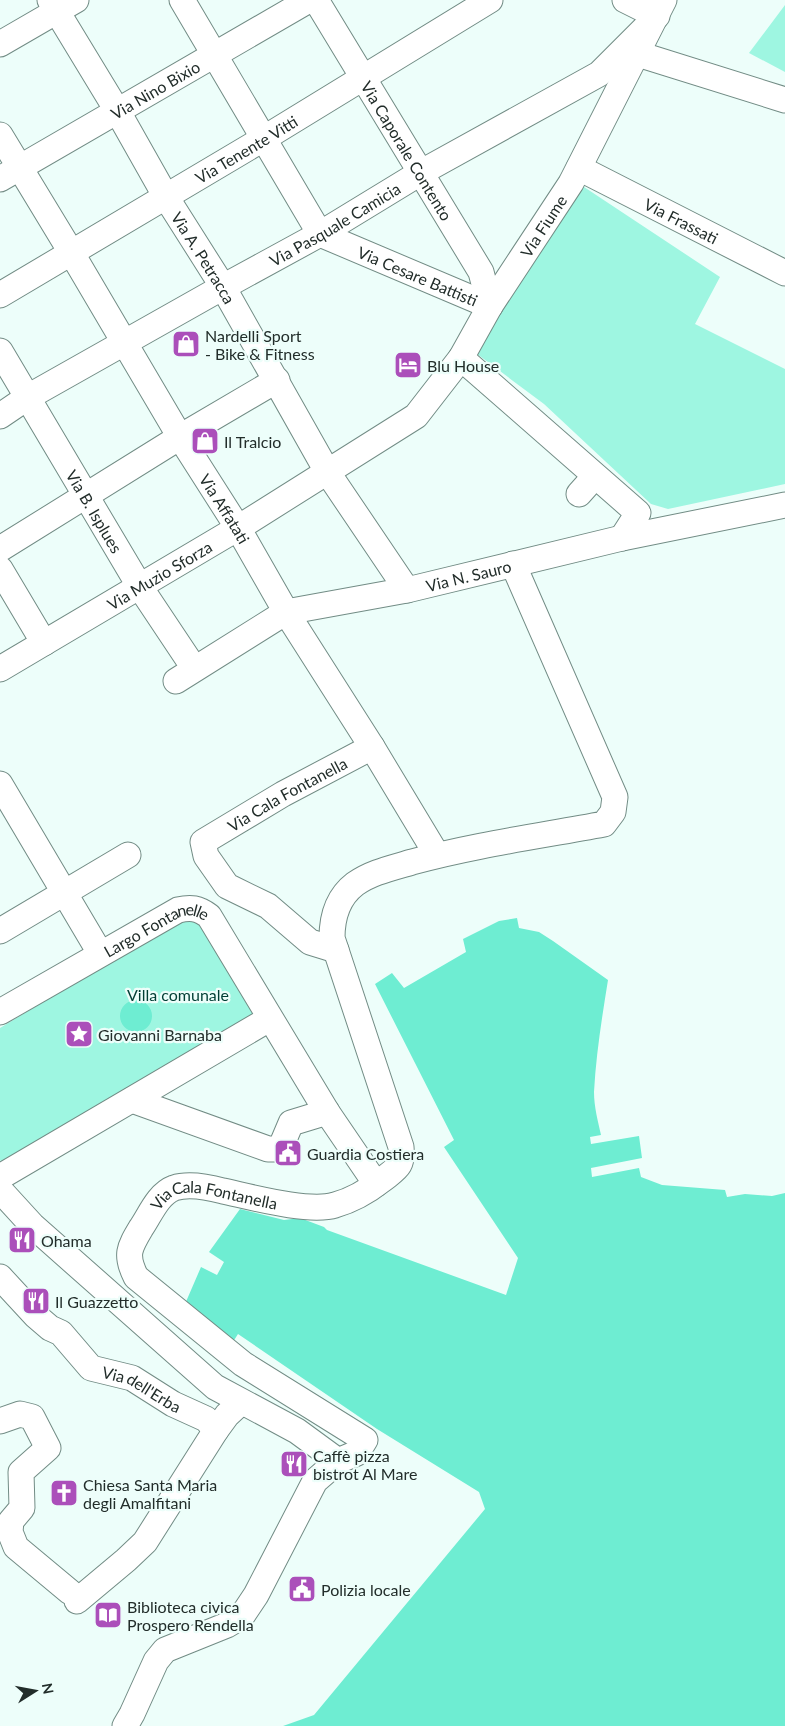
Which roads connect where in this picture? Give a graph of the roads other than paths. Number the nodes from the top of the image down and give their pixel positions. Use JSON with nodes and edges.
{"nodes":[{"id":1,"x":182,"y":0,"type":"edge"},
{"id":2,"x":309,"y":0,"type":"edge"},
{"id":3,"x":316,"y":0,"type":"edge"},
{"id":4,"x":490,"y":0,"type":"edge"},
{"id":5,"x":625,"y":0,"type":"edge"},
{"id":6,"x":61,"y":4,"type":"edge"},
{"id":7,"x":661,"y":8,"type":"edge"},
{"id":8,"x":0,"y":44,"type":"edge"},
{"id":9,"x":638,"y":54,"type":"junction"},
{"id":10,"x":214,"y":56,"type":"junction"},
{"id":11,"x":364,"y":77,"type":"junction"},
{"id":12,"x":785,"y":100,"type":"edge"},
{"id":13,"x":118,"y":112,"type":"junction"},
{"id":14,"x":0,"y":136,"type":"edge"},
{"id":15,"x":263,"y":139,"type":"junction"},
{"id":16,"x":578,"y":168,"type":"junction"},
{"id":17,"x":420,"y":173,"type":"junction"},
{"id":18,"x":11,"y":174,"type":"edge"},
{"id":19,"x":166,"y":196,"type":"junction"},
{"id":20,"x":320,"y":234,"type":"junction"},
{"id":21,"x":71,"y":252,"type":"junction"},
{"id":22,"x":785,"y":273,"type":"edge"},
{"id":23,"x":223,"y":286,"type":"junction"},
{"id":24,"x":0,"y":294,"type":"edge"},
{"id":25,"x":490,"y":306,"type":"junction"},
{"id":26,"x":124,"y":343,"type":"junction"},
{"id":27,"x":0,"y":352,"type":"edge"},
{"id":28,"x":461,"y":358,"type":"junction"},
{"id":29,"x":276,"y":380,"type":"junction"},
{"id":30,"x":28,"y":397,"type":"junction"},
{"id":31,"x":0,"y":416,"type":"edge"},
{"id":32,"x":394,"y":430,"type":"joint"},
{"id":33,"x":180,"y":437,"type":"junction"},
{"id":34,"x":328,"y":472,"type":"junction"},
{"id":35,"x":86,"y":496,"type":"junction"},
{"id":36,"x":785,"y":505,"type":"edge"},
{"id":37,"x":238,"y":528,"type":"junction"},
{"id":38,"x":622,"y":538,"type":"junction"},
{"id":39,"x":0,"y":549,"type":"edge"},
{"id":40,"x":513,"y":564,"type":"junction"},
{"id":41,"x":0,"y":569,"type":"edge"},
{"id":42,"x":140,"y":587,"type":"junction"},
{"id":43,"x":407,"y":590,"type":"junction"},
{"id":44,"x":286,"y":612,"type":"junction"},
{"id":45,"x":44,"y":643,"type":"junction"},
{"id":46,"x":0,"y":670,"type":"edge"},
{"id":47,"x":372,"y":747,"type":"junction"},
{"id":48,"x":0,"y":784,"type":"edge"},
{"id":49,"x":128,"y":855,"type":"dead end"},
{"id":50,"x":437,"y":855,"type":"junction"},
{"id":51,"x":64,"y":892,"type":"junction"},
{"id":52,"x":0,"y":931,"type":"edge"},
{"id":53,"x":336,"y":950,"type":"junction"},
{"id":54,"x":100,"y":953,"type":"junction"},
{"id":55,"x":1,"y":1010,"type":"edge"},
{"id":56,"x":270,"y":1019,"type":"junction"},
{"id":57,"x":132,"y":1100,"type":"junction"},
{"id":58,"x":327,"y":1112,"type":"junction"},
{"id":59,"x":0,"y":1176,"type":"edge"},
{"id":60,"x":376,"y":1184,"type":"junction"},
{"id":61,"x":0,"y":1190,"type":"edge"},
{"id":62,"x":0,"y":1277,"type":"edge"},
{"id":63,"x":241,"y":1402,"type":"junction"},
{"id":64,"x":0,"y":1421,"type":"edge"},
{"id":65,"x":216,"y":1430,"type":"junction"},
{"id":66,"x":338,"y":1461,"type":"junction"},
{"id":67,"x":125,"y":1726,"type":"edge"}],
"edges":[{"from":1,"to":10,"type":"street"},
{"from":2,"to":10,"type":"street","name":"Via Nino Bixio"},
{"from":3,"to":11,"type":"street","name":"Via Caporale Contento"},
{"from":4,"to":11,"type":"street","name":"Via Tenente Vitti"},
{"from":5,"to":7,"type":"street"},
{"from":6,"to":8,"type":"street"},
{"from":6,"to":13,"type":"street","name":"Via A. Petracca"},
{"from":7,"to":9,"type":"street","name":"Via Fiume"},
{"from":7,"to":17,"type":"street","name":"Via Pasquale Camicia"},
{"from":9,"to":12,"type":"street"},
{"from":9,"to":16,"type":"street","name":"Via Fiume"},
{"from":10,"to":13,"type":"street","name":"Via Nino Bixio"},
{"from":10,"to":15,"type":"street"},
{"from":11,"to":15,"type":"street","name":"Via Tenente Vitti"},
{"from":11,"to":17,"type":"street","name":"Via Caporale Contento"},
{"from":13,"to":18,"type":"street","name":"Via Nino Bixio"},
{"from":13,"to":19,"type":"street","name":"Via A. Petracca"},
{"from":14,"to":18,"type":"street","name":"Via Affatati"},
{"from":15,"to":19,"type":"street","name":"Via Tenente Vitti"},
{"from":15,"to":20,"type":"street"},
{"from":16,"to":22,"type":"street","name":"Via Frassati"},
{"from":16,"to":25,"type":"street","name":"Via Fiume"},
{"from":17,"to":20,"type":"street","name":"Via Pasquale Camicia"},
{"from":17,"to":25,"type":"street","name":"Via Caporale Contento"},
{"from":18,"to":21,"type":"street","name":"Via Affatati"},
{"from":19,"to":21,"type":"street","name":"Via Tenente Vitti"},
{"from":19,"to":23,"type":"street","name":"Via A. Petracca"},
{"from":20,"to":23,"type":"street","name":"Via Pasquale Camicia"},
{"from":20,"to":25,"type":"street","name":"Via Cesare Battisti"},
{"from":21,"to":24,"type":"street","name":"Via Tenente Vitti"},
{"from":21,"to":26,"type":"street","name":"Via Affatati"},
{"from":23,"to":26,"type":"street","name":"Via Pasquale Camicia"},
{"from":23,"to":29,"type":"street","name":"Via A. Petracca"},
{"from":25,"to":28,"type":"street","name":"Via Fiume"},
{"from":26,"to":30,"type":"street","name":"Via Pasquale Camicia"},
{"from":26,"to":33,"type":"street","name":"Via Affatati"},
{"from":27,"to":30,"type":"street","name":"Via B. Isplues"},
{"from":28,"to":32,"type":"street","name":"Via Fiume"},
{"from":28,"to":38,"type":"street"},
{"from":29,"to":33,"type":"street"},
{"from":29,"to":34,"type":"street","name":"Via A. Petracca"},
{"from":30,"to":31,"type":"street","name":"Via Pasquale Camicia"},
{"from":30,"to":35,"type":"street","name":"Via B. Isplues"},
{"from":32,"to":34,"type":"street","name":"Via Muzio Sforza"},
{"from":33,"to":35,"type":"street"},
{"from":33,"to":37,"type":"street","name":"Via Affatati"},
{"from":34,"to":37,"type":"street","name":"Via Muzio Sforza"},
{"from":34,"to":43,"type":"street","name":"Via A. Petracca"},
{"from":35,"to":39,"type":"street"},
{"from":35,"to":42,"type":"street","name":"Via B. Isplues"},
{"from":36,"to":38,"type":"street","name":"Via N. Sauro"},
{"from":37,"to":42,"type":"street","name":"Via Muzio Sforza"},
{"from":37,"to":44,"type":"street","name":"Via Affatati"},
{"from":38,"to":40,"type":"street","name":"Via N. Sauro"},
{"from":40,"to":43,"type":"street","name":"Via N. Sauro"},
{"from":40,"to":50,"type":"street","name":"Via Cala Fontanella"},
{"from":41,"to":45,"type":"street"},
{"from":42,"to":44,"type":"street","name":"Via B. Isplues"},
{"from":42,"to":45,"type":"street","name":"Via Muzio Sforza"},
{"from":43,"to":44,"type":"street","name":"Via N. Sauro"},
{"from":44,"to":47,"type":"street","name":"Via Affatati"},
{"from":45,"to":46,"type":"street","name":"Via Muzio Sforza"},
{"from":47,"to":50,"type":"street","name":"Via Affatati"},
{"from":47,"to":53,"type":"street","name":"Via Cala Fontanella"},
{"from":48,"to":51,"type":"street"},
{"from":49,"to":51,"type":"street"},
{"from":50,"to":53,"type":"street","name":"Via Cala Fontanella"},
{"from":51,"to":52,"type":"street"},
{"from":51,"to":54,"type":"street"},
{"from":53,"to":60,"type":"street","name":"Via Cala Fontanella"},
{"from":54,"to":55,"type":"street","name":"Largo Fontanelle"},
{"from":54,"to":56,"type":"street","name":"Largo Fontanelle"},
{"from":56,"to":57,"type":"street"},
{"from":56,"to":58,"type":"street","name":"Largo Fontanelle"},
{"from":57,"to":58,"type":"street"},
{"from":57,"to":59,"type":"street"},
{"from":58,"to":60,"type":"street","name":"Largo Fontanelle"},
{"from":60,"to":66,"type":"street","name":"Via Cala Fontanella"},
{"from":61,"to":63,"type":"street"},
{"from":62,"to":65,"type":"street","name":"Via dell'Erba"},
{"from":63,"to":65,"type":"street"},
{"from":63,"to":66,"type":"street"},
{"from":64,"to":65,"type":"street"},
{"from":66,"to":67,"type":"street"}]}
